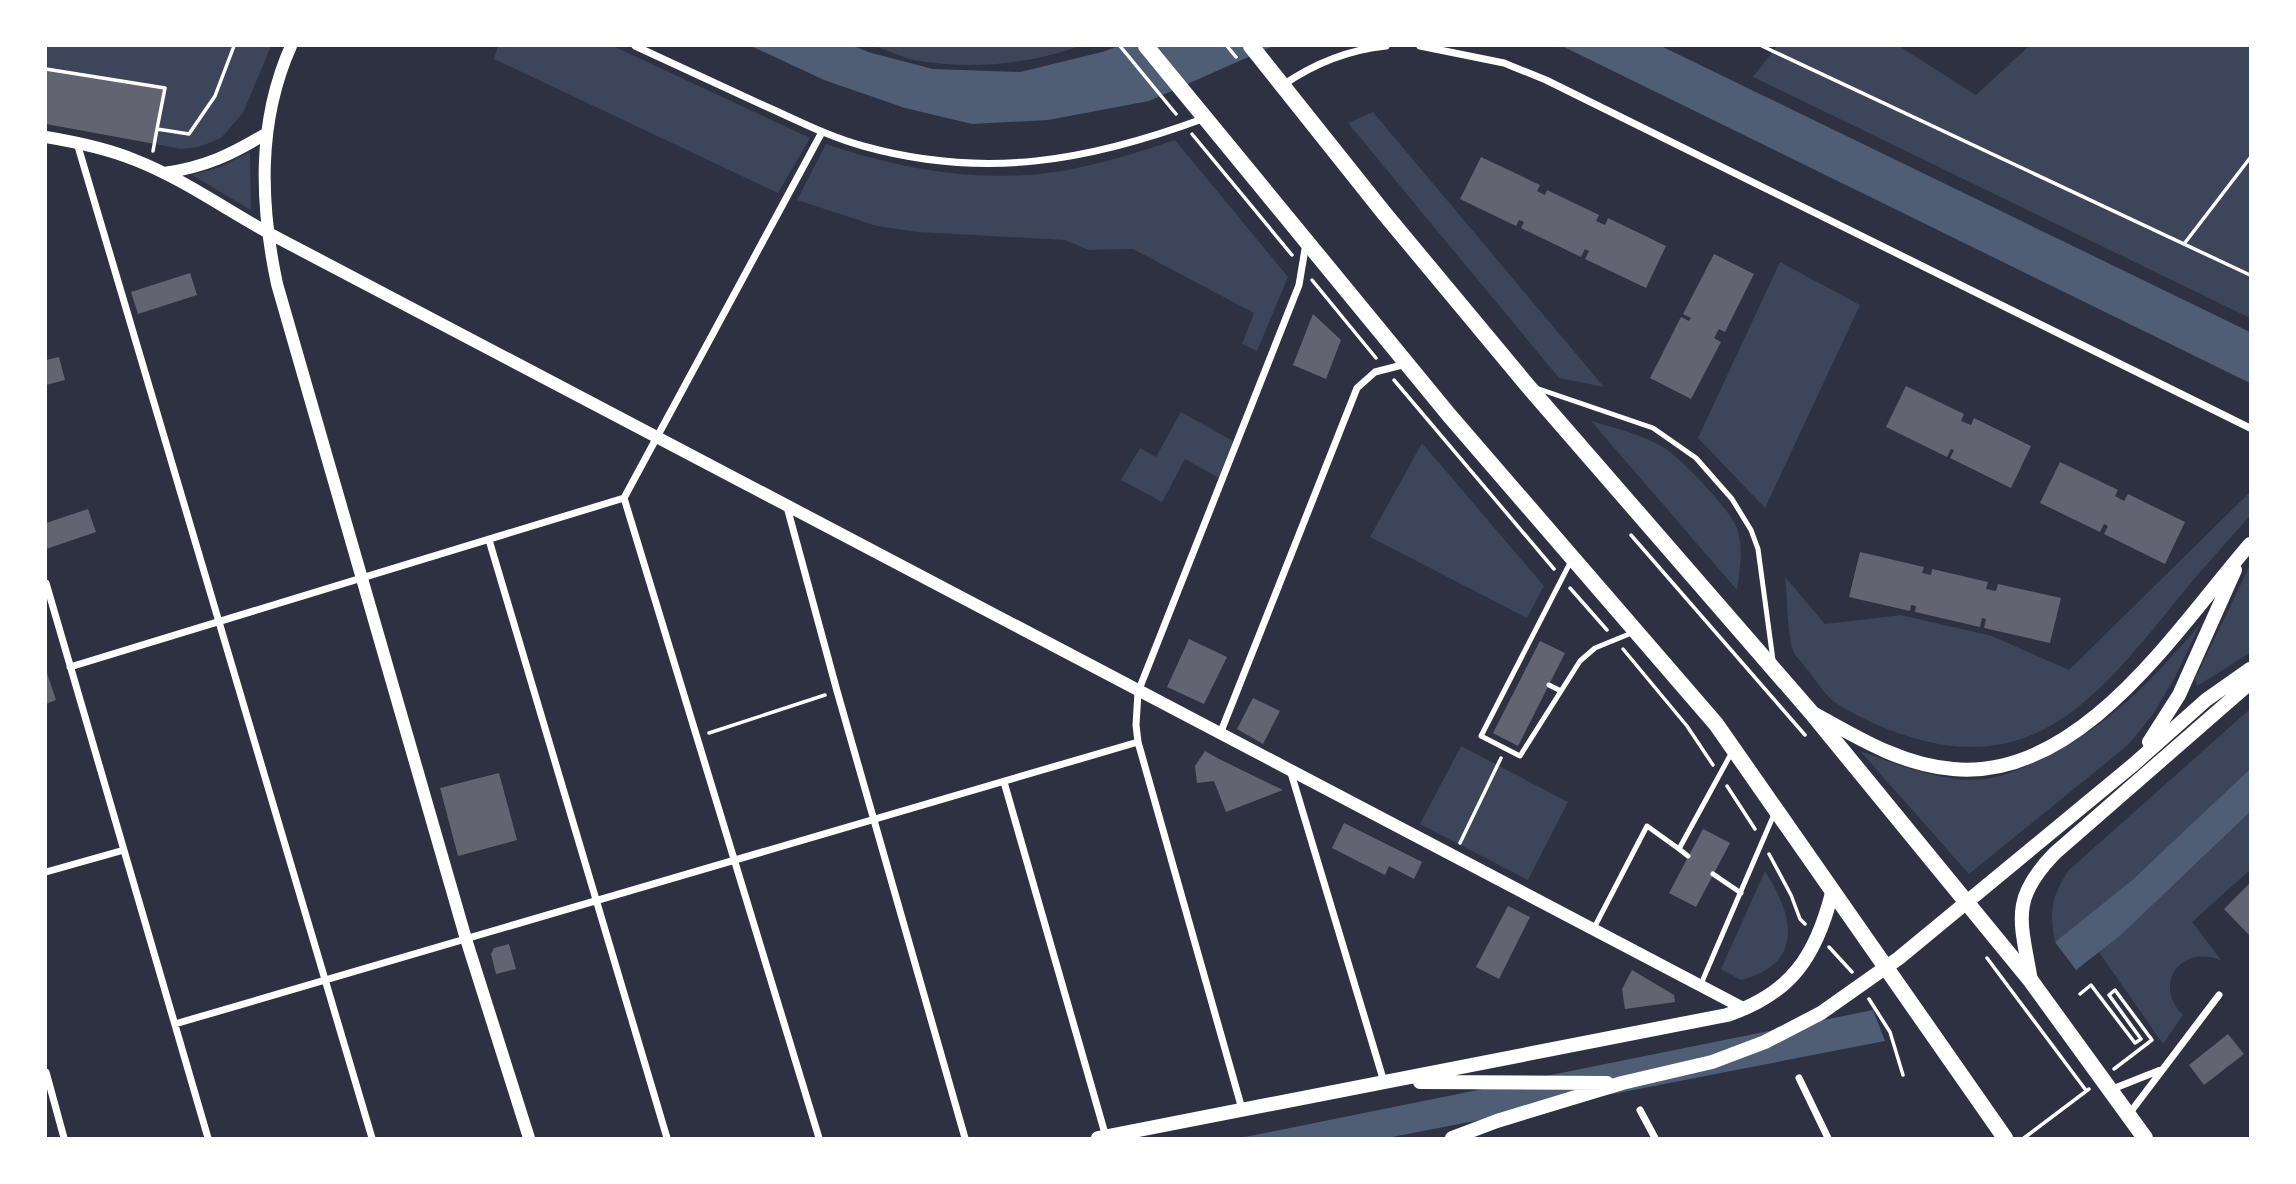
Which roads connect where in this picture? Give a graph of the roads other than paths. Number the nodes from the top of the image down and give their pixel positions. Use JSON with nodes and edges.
{"nodes":[{"id":1,"x":291,"y":46,"type":"edge"},
{"id":2,"x":635,"y":46,"type":"edge"},
{"id":3,"x":1146,"y":46,"type":"edge"},
{"id":4,"x":1251,"y":46,"type":"edge"},
{"id":5,"x":1386,"y":46,"type":"edge"},
{"id":6,"x":1420,"y":46,"type":"edge"},
{"id":7,"x":1282,"y":86,"type":"junction"},
{"id":8,"x":1206,"y":117,"type":"junction"},
{"id":9,"x":822,"y":132,"type":"junction"},
{"id":10,"x":267,"y":133,"type":"junction"},
{"id":11,"x":46,"y":137,"type":"edge"},
{"id":12,"x":77,"y":142,"type":"junction"},
{"id":13,"x":163,"y":173,"type":"junction"},
{"id":14,"x":268,"y":233,"type":"junction"},
{"id":15,"x":1307,"y":240,"type":"junction"},
{"id":16,"x":1408,"y":364,"type":"junction"},
{"id":17,"x":1527,"y":385,"type":"junction"},
{"id":18,"x":2250,"y":428,"type":"edge"},
{"id":19,"x":656,"y":437,"type":"junction"},
{"id":20,"x":624,"y":498,"type":"junction"},
{"id":21,"x":787,"y":506,"type":"junction"},
{"id":22,"x":489,"y":540,"type":"junction"},
{"id":23,"x":2250,"y":544,"type":"edge"},
{"id":24,"x":1572,"y":558,"type":"junction"},
{"id":25,"x":360,"y":578,"type":"junction"},
{"id":26,"x":46,"y":583,"type":"edge"},
{"id":27,"x":218,"y":622,"type":"junction"},
{"id":28,"x":1635,"y":631,"type":"junction"},
{"id":29,"x":70,"y":667,"type":"junction"},
{"id":30,"x":1516,"y":669,"type":"junction"},
{"id":31,"x":2250,"y":669,"type":"edge"},
{"id":32,"x":1774,"y":670,"type":"junction"},
{"id":33,"x":1524,"y":673,"type":"dead end"},
{"id":34,"x":2250,"y":683,"type":"edge"},
{"id":35,"x":1549,"y":685,"type":"dead end"},
{"id":36,"x":1561,"y":691,"type":"junction"},
{"id":37,"x":1138,"y":692,"type":"junction"},
{"id":38,"x":1810,"y":711,"type":"junction"},
{"id":39,"x":1220,"y":735,"type":"junction"},
{"id":40,"x":1138,"y":743,"type":"junction"},
{"id":41,"x":1734,"y":748,"type":"junction"},
{"id":42,"x":2134,"y":764,"type":"junction"},
{"id":43,"x":1291,"y":773,"type":"junction"},
{"id":44,"x":1004,"y":782,"type":"junction"},
{"id":45,"x":1776,"y":810,"type":"junction"},
{"id":46,"x":873,"y":820,"type":"junction"},
{"id":47,"x":1679,"y":849,"type":"junction"},
{"id":48,"x":124,"y":850,"type":"junction"},
{"id":49,"x":1688,"y":856,"type":"dead end"},
{"id":50,"x":735,"y":861,"type":"junction"},
{"id":51,"x":46,"y":873,"type":"edge"},
{"id":52,"x":1713,"y":874,"type":"dead end"},
{"id":53,"x":1741,"y":893,"type":"junction"},
{"id":54,"x":1832,"y":893,"type":"junction"},
{"id":55,"x":597,"y":901,"type":"junction"},
{"id":56,"x":1593,"y":930,"type":"junction"},
{"id":57,"x":466,"y":939,"type":"junction"},
{"id":58,"x":325,"y":980,"type":"junction"},
{"id":59,"x":2031,"y":981,"type":"junction"},
{"id":60,"x":1700,"y":986,"type":"junction"},
{"id":61,"x":2219,"y":995,"type":"dead end"},
{"id":62,"x":1745,"y":1009,"type":"junction"},
{"id":63,"x":175,"y":1024,"type":"junction"},
{"id":64,"x":2163,"y":1069,"type":"junction"},
{"id":65,"x":46,"y":1072,"type":"edge"},
{"id":66,"x":1799,"y":1078,"type":"dead end"},
{"id":67,"x":1384,"y":1082,"type":"junction"},
{"id":68,"x":1622,"y":1083,"type":"junction"},
{"id":69,"x":2110,"y":1090,"type":"junction"},
{"id":70,"x":1242,"y":1110,"type":"junction"},
{"id":71,"x":1640,"y":1110,"type":"dead end"},
{"id":72,"x":2128,"y":1115,"type":"junction"},
{"id":73,"x":1102,"y":1138,"type":"edge"},
{"id":74,"x":64,"y":1139,"type":"edge"},
{"id":75,"x":208,"y":1139,"type":"edge"},
{"id":76,"x":372,"y":1139,"type":"edge"},
{"id":77,"x":529,"y":1139,"type":"edge"},
{"id":78,"x":667,"y":1139,"type":"edge"},
{"id":79,"x":819,"y":1139,"type":"edge"},
{"id":80,"x":965,"y":1139,"type":"edge"},
{"id":81,"x":1452,"y":1139,"type":"edge"},
{"id":82,"x":1655,"y":1139,"type":"edge"},
{"id":83,"x":1828,"y":1139,"type":"edge"},
{"id":84,"x":2005,"y":1139,"type":"edge"},
{"id":85,"x":2145,"y":1139,"type":"edge"}],
"edges":[{"from":1,"to":10,"type":"street"},
{"from":2,"to":9,"type":"street"},
{"from":3,"to":8,"type":"main road"},
{"from":4,"to":7,"type":"main road"},
{"from":5,"to":7,"type":"street"},
{"from":6,"to":18,"type":"street"},
{"from":7,"to":17,"type":"main road"},
{"from":8,"to":9,"type":"street"},
{"from":8,"to":15,"type":"main road"},
{"from":9,"to":19,"type":"street"},
{"from":10,"to":13,"type":"street"},
{"from":10,"to":14,"type":"street"},
{"from":11,"to":12,"type":"street"},
{"from":12,"to":13,"type":"street"},
{"from":12,"to":27,"type":"street"},
{"from":13,"to":14,"type":"street"},
{"from":14,"to":19,"type":"street"},
{"from":14,"to":25,"type":"street"},
{"from":15,"to":16,"type":"main road"},
{"from":15,"to":37,"type":"street"},
{"from":16,"to":24,"type":"main road"},
{"from":16,"to":39,"type":"street"},
{"from":17,"to":32,"type":"main road"},
{"from":17,"to":32,"type":"lane"},
{"from":19,"to":20,"type":"street"},
{"from":19,"to":21,"type":"street"},
{"from":20,"to":22,"type":"street"},
{"from":20,"to":50,"type":"street"},
{"from":21,"to":37,"type":"street"},
{"from":21,"to":46,"type":"street"},
{"from":22,"to":25,"type":"street"},
{"from":22,"to":55,"type":"street"},
{"from":23,"to":38,"type":"main road"},
{"from":23,"to":42,"type":"main road"},
{"from":24,"to":28,"type":"main road"},
{"from":24,"to":30,"type":"lane"},
{"from":25,"to":27,"type":"street"},
{"from":25,"to":57,"type":"street"},
{"from":26,"to":29,"type":"street"},
{"from":27,"to":29,"type":"street"},
{"from":27,"to":58,"type":"street"},
{"from":28,"to":36,"type":"lane"},
{"from":28,"to":41,"type":"main road"},
{"from":29,"to":48,"type":"street"},
{"from":30,"to":33,"type":"lane"},
{"from":30,"to":36,"type":"lane"},
{"from":31,"to":42,"type":"main road"},
{"from":32,"to":38,"type":"main road"},
{"from":34,"to":59,"type":"main road"},
{"from":35,"to":36,"type":"lane"},
{"from":37,"to":39,"type":"street"},
{"from":37,"to":40,"type":"street"},
{"from":38,"to":59,"type":"main road"},
{"from":39,"to":43,"type":"street"},
{"from":40,"to":44,"type":"street"},
{"from":40,"to":70,"type":"street"},
{"from":41,"to":45,"type":"main road"},
{"from":41,"to":47,"type":"lane"},
{"from":42,"to":68,"type":"main road"},
{"from":43,"to":56,"type":"street"},
{"from":43,"to":67,"type":"street"},
{"from":44,"to":46,"type":"street"},
{"from":44,"to":73,"type":"street"},
{"from":45,"to":53,"type":"lane"},
{"from":45,"to":54,"type":"main road"},
{"from":46,"to":50,"type":"street"},
{"from":46,"to":80,"type":"street"},
{"from":47,"to":49,"type":"lane"},
{"from":47,"to":56,"type":"lane"},
{"from":48,"to":51,"type":"street"},
{"from":48,"to":63,"type":"street"},
{"from":50,"to":55,"type":"street"},
{"from":50,"to":79,"type":"street"},
{"from":52,"to":53,"type":"lane"},
{"from":53,"to":60,"type":"lane"},
{"from":54,"to":62,"type":"main road"},
{"from":54,"to":84,"type":"main road"},
{"from":55,"to":57,"type":"street"},
{"from":55,"to":78,"type":"street"},
{"from":56,"to":60,"type":"street"},
{"from":57,"to":58,"type":"street"},
{"from":57,"to":77,"type":"street"},
{"from":58,"to":63,"type":"street"},
{"from":58,"to":76,"type":"street"},
{"from":59,"to":69,"type":"main road"},
{"from":60,"to":62,"type":"street"},
{"from":61,"to":64,"type":"street"},
{"from":62,"to":67,"type":"main road"},
{"from":63,"to":75,"type":"street"},
{"from":64,"to":69,"type":"street"},
{"from":64,"to":72,"type":"street"},
{"from":65,"to":74,"type":"street"},
{"from":66,"to":83,"type":"street"},
{"from":67,"to":68,"type":"main road"},
{"from":67,"to":70,"type":"main road"},
{"from":68,"to":81,"type":"main road"},
{"from":69,"to":72,"type":"main road"},
{"from":70,"to":73,"type":"main road"},
{"from":71,"to":82,"type":"street"},
{"from":72,"to":85,"type":"main road"}]}
